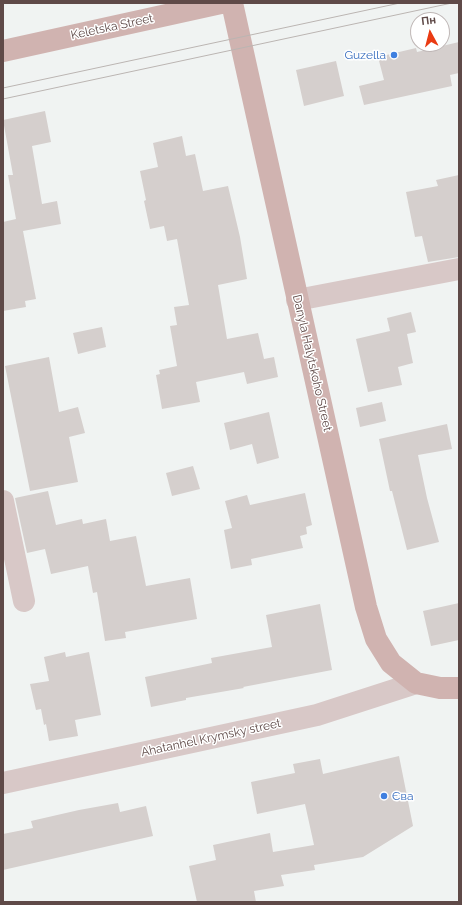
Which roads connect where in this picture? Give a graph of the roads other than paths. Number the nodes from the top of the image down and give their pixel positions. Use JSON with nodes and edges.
{"nodes":[{"id":1,"x":221,"y":3,"type":"edge"},
{"id":2,"x":232,"y":3,"type":"edge"},
{"id":3,"x":3,"y":51,"type":"edge"},
{"id":4,"x":459,"y":269,"type":"edge"},
{"id":5,"x":298,"y":300,"type":"junction"},
{"id":6,"x":3,"y":501,"type":"edge"},
{"id":7,"x":24,"y":601,"type":"dead end"},
{"id":8,"x":416,"y":682,"type":"junction"},
{"id":9,"x":450,"y":688,"type":"edge"},
{"id":10,"x":459,"y":702,"type":"edge"},
{"id":11,"x":3,"y":783,"type":"edge"}],
"edges":[{"from":1,"to":3,"type":"main road","name":"Keletska Street"},
{"from":2,"to":5,"type":"main road","name":"Danyla Halytskoho Street"},
{"from":4,"to":5,"type":"street"},
{"from":5,"to":8,"type":"main road","name":"Danyla Halytskoho Street"},
{"from":6,"to":7,"type":"street"},
{"from":8,"to":9,"type":"main road","name":"Danyla Halytskoho Street"},
{"from":8,"to":11,"type":"street","name":"Ahatanhel Krymsky street"},
{"from":9,"to":10,"type":"main road","name":"Danyla Halytskoho Street"}]}
